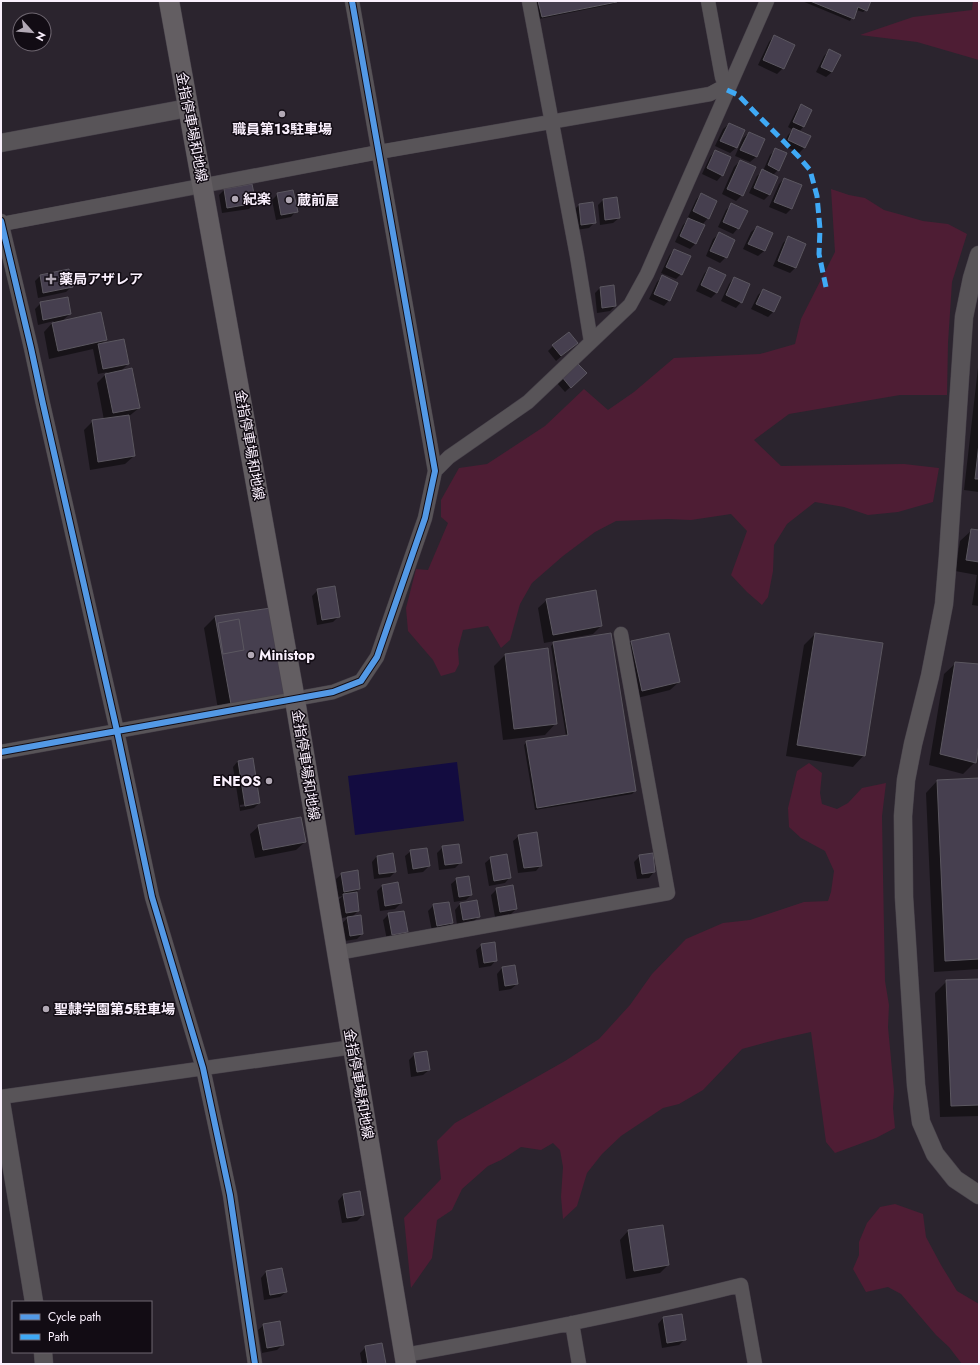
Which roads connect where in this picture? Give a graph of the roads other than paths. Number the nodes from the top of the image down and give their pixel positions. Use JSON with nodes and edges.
{"nodes":[{"id":1,"x":169,"y":1,"type":"edge"},
{"id":2,"x":352,"y":1,"type":"edge"},
{"id":3,"x":529,"y":1,"type":"edge"},
{"id":4,"x":708,"y":1,"type":"edge"},
{"id":5,"x":767,"y":1,"type":"edge"},
{"id":6,"x":727,"y":90,"type":"junction"},
{"id":7,"x":188,"y":108,"type":"junction"},
{"id":8,"x":551,"y":122,"type":"junction"},
{"id":9,"x":1,"y":144,"type":"edge"},
{"id":10,"x":379,"y":152,"type":"junction"},
{"id":11,"x":203,"y":186,"type":"junction"},
{"id":12,"x":1,"y":223,"type":"edge"},
{"id":13,"x":979,"y":255,"type":"edge"},
{"id":14,"x":591,"y":342,"type":"junction"},
{"id":15,"x":435,"y":471,"type":"junction"},
{"id":16,"x":621,"y":634,"type":"dead end"},
{"id":17,"x":295,"y":700,"type":"junction"},
{"id":18,"x":117,"y":732,"type":"junction"},
{"id":19,"x":1,"y":752,"type":"edge"},
{"id":20,"x":337,"y":953,"type":"junction"},
{"id":21,"x":353,"y":1047,"type":"junction"},
{"id":22,"x":203,"y":1068,"type":"junction"},
{"id":23,"x":1,"y":1097,"type":"edge"},
{"id":24,"x":1,"y":1102,"type":"edge"},
{"id":25,"x":979,"y":1195,"type":"edge"},
{"id":26,"x":34,"y":1301,"type":"edge"},
{"id":27,"x":572,"y":1323,"type":"junction"},
{"id":28,"x":42,"y":1353,"type":"edge"},
{"id":29,"x":406,"y":1360,"type":"edge"},
{"id":30,"x":44,"y":1364,"type":"edge"},
{"id":31,"x":255,"y":1364,"type":"edge"},
{"id":32,"x":579,"y":1364,"type":"edge"},
{"id":33,"x":755,"y":1364,"type":"edge"}],
"edges":[{"from":1,"to":7,"type":"main road","name":"金指停車場和地線"},
{"from":2,"to":10,"type":"street"},
{"from":3,"to":8,"type":"street"},
{"from":4,"to":6,"type":"street"},
{"from":5,"to":6,"type":"street"},
{"from":6,"to":8,"type":"street"},
{"from":6,"to":14,"type":"street"},
{"from":7,"to":9,"type":"street"},
{"from":7,"to":11,"type":"main road","name":"金指停車場和地線"},
{"from":8,"to":10,"type":"street"},
{"from":8,"to":14,"type":"street"},
{"from":10,"to":11,"type":"street"},
{"from":10,"to":15,"type":"street"},
{"from":11,"to":12,"type":"street"},
{"from":11,"to":17,"type":"main road","name":"金指停車場和地線"},
{"from":12,"to":18,"type":"street"},
{"from":13,"to":25,"type":"street"},
{"from":14,"to":15,"type":"street"},
{"from":15,"to":17,"type":"street"},
{"from":16,"to":20,"type":"street"},
{"from":17,"to":18,"type":"street"},
{"from":17,"to":20,"type":"main road","name":"金指停車場和地線"},
{"from":18,"to":19,"type":"street"},
{"from":18,"to":22,"type":"street"},
{"from":20,"to":21,"type":"main road","name":"金指停車場和地線"},
{"from":21,"to":22,"type":"street"},
{"from":21,"to":29,"type":"main road","name":"金指停車場和地線"},
{"from":22,"to":23,"type":"street"},
{"from":22,"to":31,"type":"street"},
{"from":24,"to":26,"type":"street"},
{"from":27,"to":29,"type":"street"},
{"from":27,"to":32,"type":"street"},
{"from":27,"to":33,"type":"street"},
{"from":28,"to":30,"type":"street"}]}
